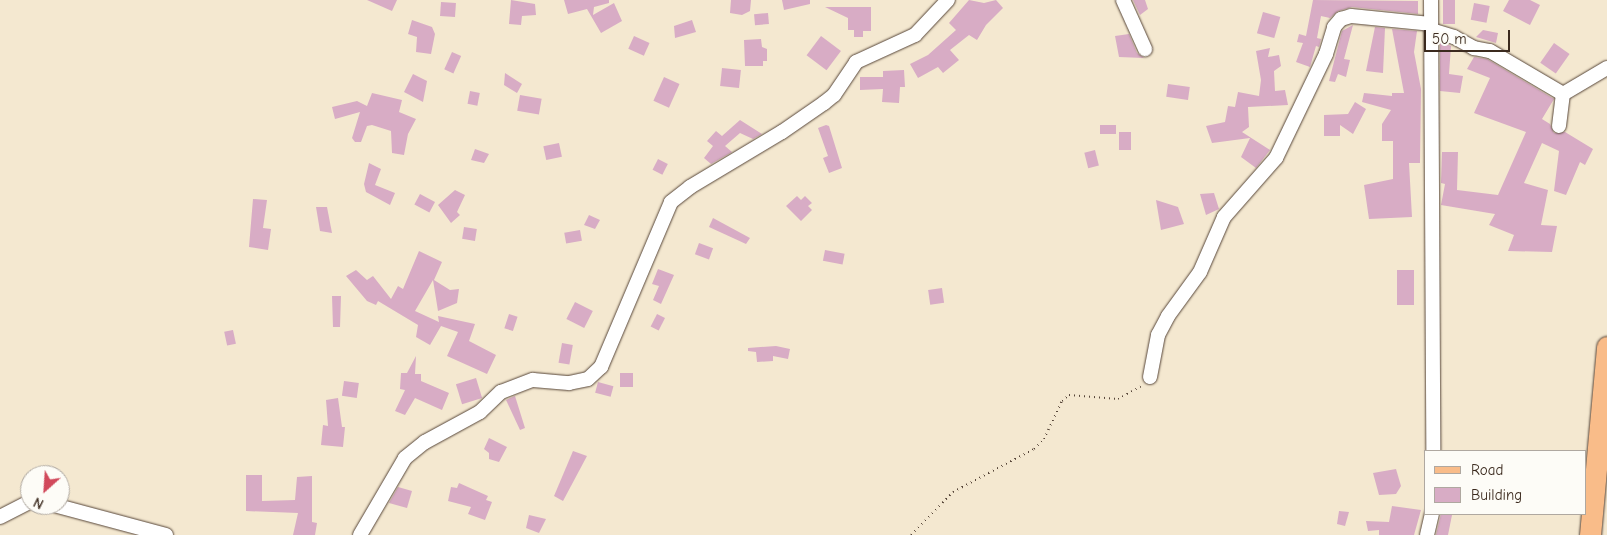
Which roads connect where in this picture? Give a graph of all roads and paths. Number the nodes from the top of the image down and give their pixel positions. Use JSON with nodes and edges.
{"nodes":[{"id":1,"x":948,"y":0,"type":"edge"},
{"id":2,"x":1123,"y":0,"type":"edge"},
{"id":3,"x":1431,"y":0,"type":"edge"},
{"id":4,"x":1431,"y":27,"type":"junction"},
{"id":5,"x":1145,"y":49,"type":"dead end"},
{"id":6,"x":1607,"y":68,"type":"edge"},
{"id":7,"x":1562,"y":94,"type":"junction"},
{"id":8,"x":1559,"y":126,"type":"dead end"},
{"id":9,"x":1607,"y":349,"type":"edge"},
{"id":10,"x":1150,"y":377,"type":"joint"},
{"id":11,"x":1433,"y":450,"type":"edge"},
{"id":12,"x":20,"y":507,"type":"edge"},
{"id":13,"x":70,"y":509,"type":"edge"},
{"id":14,"x":1432,"y":515,"type":"edge"},
{"id":15,"x":0,"y":517,"type":"edge"},
{"id":16,"x":166,"y":535,"type":"edge"},
{"id":17,"x":360,"y":535,"type":"edge"},
{"id":18,"x":911,"y":535,"type":"edge"},
{"id":19,"x":1427,"y":535,"type":"edge"},
{"id":20,"x":1590,"y":535,"type":"edge"}],
"edges":[{"from":1,"to":17,"type":"street"},
{"from":2,"to":5,"type":"street"},
{"from":3,"to":4,"type":"street"},
{"from":4,"to":7,"type":"street"},
{"from":4,"to":10,"type":"street"},
{"from":4,"to":11,"type":"street"},
{"from":6,"to":7,"type":"street"},
{"from":7,"to":8,"type":"street"},
{"from":9,"to":20,"type":"main road"},
{"from":10,"to":18,"type":"path"},
{"from":12,"to":15,"type":"street"},
{"from":13,"to":16,"type":"street"},
{"from":14,"to":19,"type":"street"}]}
